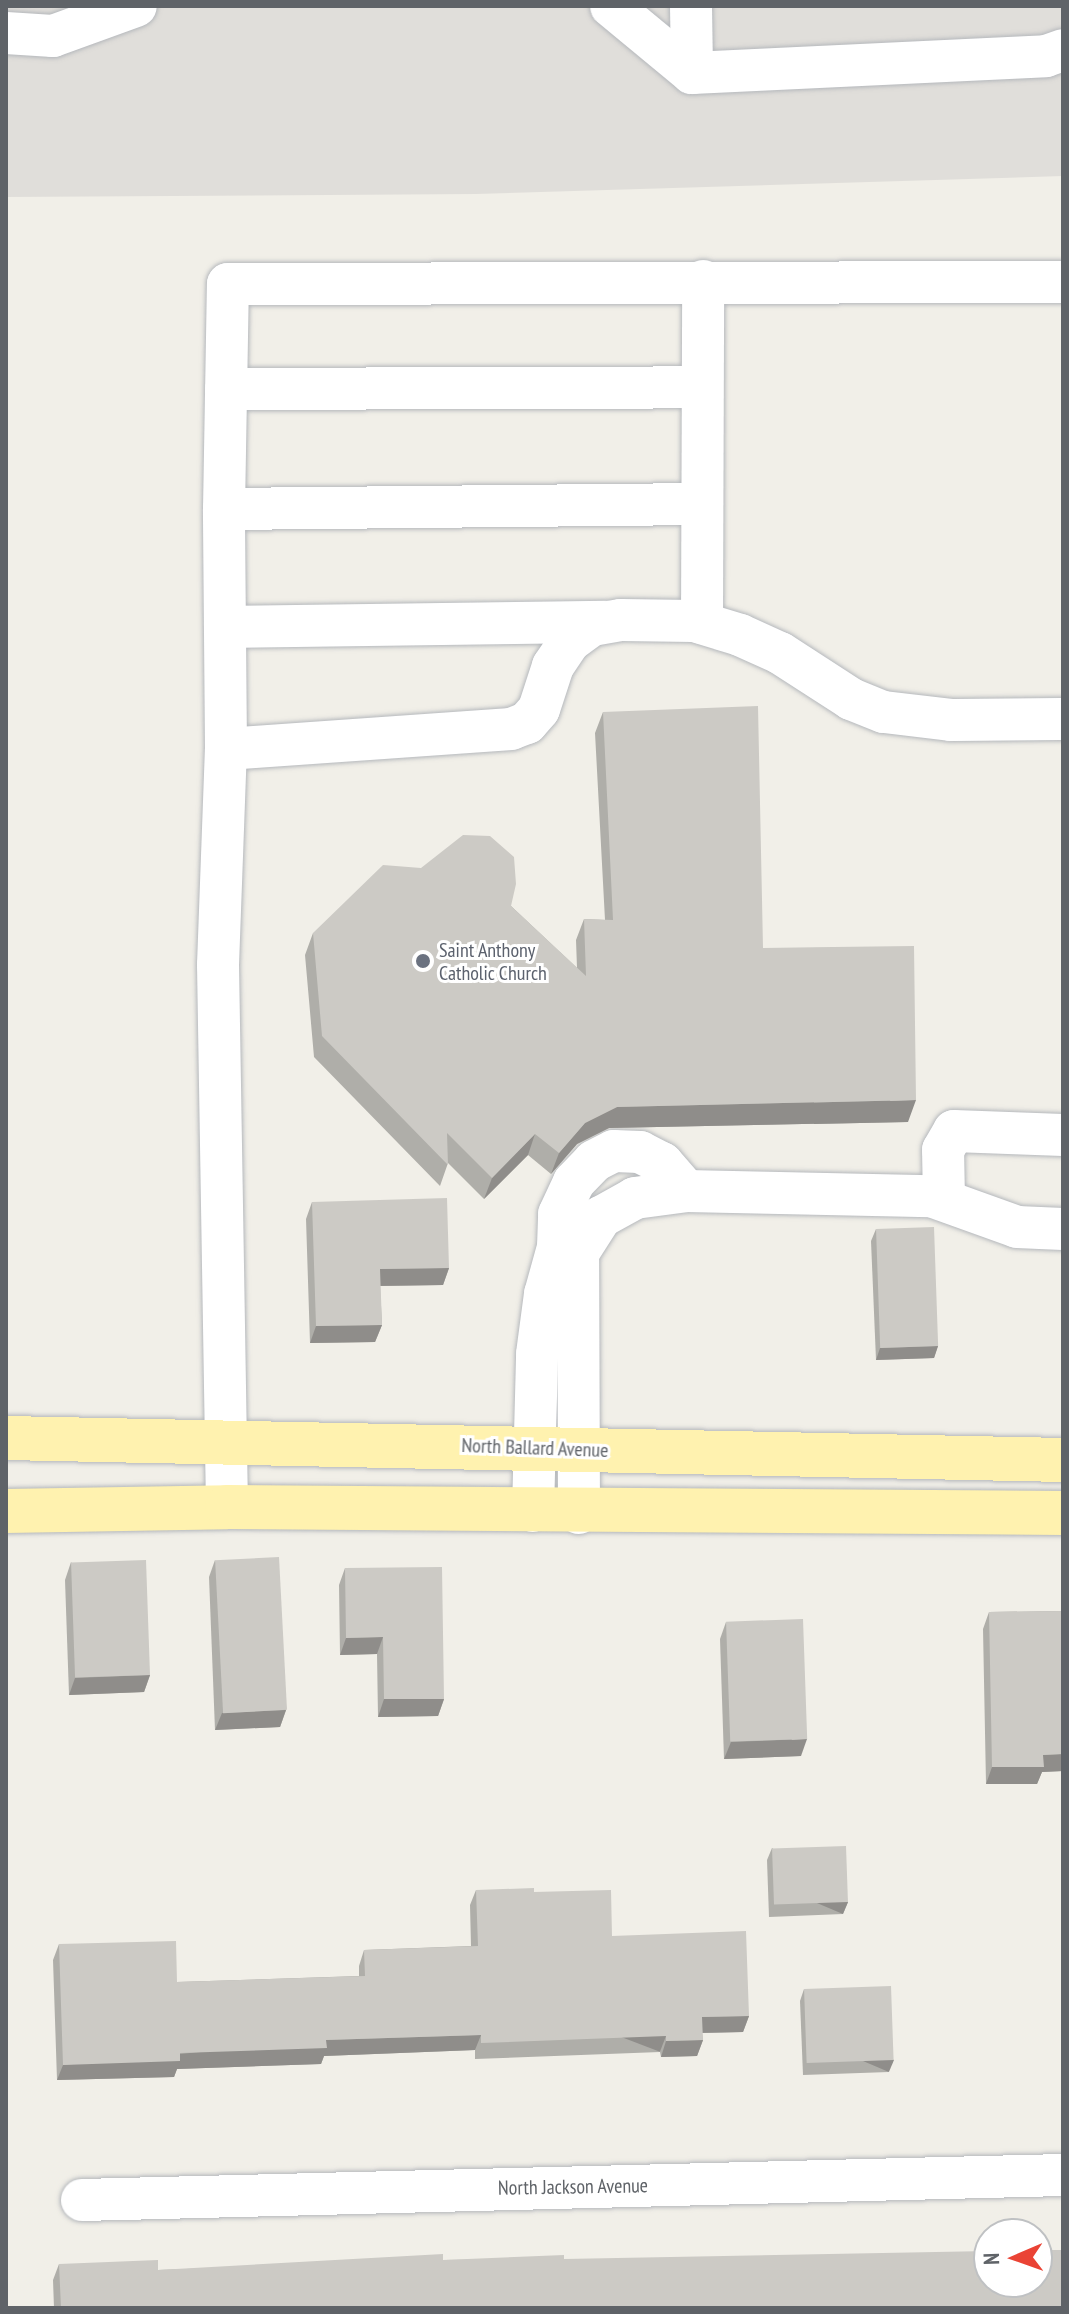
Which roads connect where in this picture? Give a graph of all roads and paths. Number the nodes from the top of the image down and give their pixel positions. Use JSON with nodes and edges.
{"nodes":[{"id":1,"x":136,"y":6,"type":"edge"},
{"id":2,"x":611,"y":6,"type":"edge"},
{"id":3,"x":691,"y":6,"type":"edge"},
{"id":4,"x":6,"y":33,"type":"edge"},
{"id":5,"x":1063,"y":50,"type":"edge"},
{"id":6,"x":692,"y":73,"type":"junction"},
{"id":7,"x":703,"y":281,"type":"junction"},
{"id":8,"x":1063,"y":282,"type":"edge"},
{"id":9,"x":702,"y":387,"type":"junction"},
{"id":10,"x":226,"y":389,"type":"junction"},
{"id":11,"x":700,"y":504,"type":"junction"},
{"id":12,"x":224,"y":509,"type":"junction"},
{"id":13,"x":609,"y":622,"type":"junction"},
{"id":14,"x":702,"y":623,"type":"junction"},
{"id":15,"x":225,"y":627,"type":"junction"},
{"id":16,"x":1063,"y":719,"type":"edge"},
{"id":17,"x":226,"y":749,"type":"junction"},
{"id":18,"x":1063,"y":1135,"type":"edge"},
{"id":19,"x":944,"y":1200,"type":"junction"},
{"id":20,"x":1063,"y":1229,"type":"edge"},
{"id":21,"x":568,"y":1250,"type":"junction"},
{"id":22,"x":6,"y":1438,"type":"edge"},
{"id":23,"x":225,"y":1441,"type":"junction"},
{"id":24,"x":534,"y":1448,"type":"junction"},
{"id":25,"x":578,"y":1450,"type":"junction"},
{"id":26,"x":1063,"y":1460,"type":"edge"},
{"id":27,"x":227,"y":1507,"type":"junction"},
{"id":28,"x":6,"y":1511,"type":"edge"},
{"id":29,"x":533,"y":1511,"type":"junction"},
{"id":30,"x":579,"y":1513,"type":"junction"},
{"id":31,"x":1063,"y":1513,"type":"edge"},
{"id":32,"x":1063,"y":2175,"type":"edge"},
{"id":33,"x":82,"y":2200,"type":"dead end"}],
"edges":[{"from":1,"to":4,"type":"street"},
{"from":2,"to":6,"type":"street"},
{"from":3,"to":6,"type":"street"},
{"from":5,"to":6,"type":"street"},
{"from":7,"to":8,"type":"street"},
{"from":7,"to":9,"type":"street"},
{"from":7,"to":10,"type":"street"},
{"from":9,"to":10,"type":"street"},
{"from":9,"to":11,"type":"street"},
{"from":10,"to":12,"type":"street"},
{"from":11,"to":12,"type":"street"},
{"from":11,"to":14,"type":"street"},
{"from":12,"to":15,"type":"street"},
{"from":13,"to":14,"type":"street"},
{"from":13,"to":15,"type":"street"},
{"from":13,"to":17,"type":"street"},
{"from":14,"to":16,"type":"street"},
{"from":15,"to":17,"type":"street"},
{"from":17,"to":23,"type":"street"},
{"from":18,"to":19,"type":"street"},
{"from":19,"to":20,"type":"street"},
{"from":19,"to":21,"type":"street"},
{"from":21,"to":24,"type":"street"},
{"from":21,"to":25,"type":"street"},
{"from":22,"to":23,"type":"main road","name":"North Ballard Avenue"},
{"from":23,"to":24,"type":"main road","name":"North Ballard Avenue"},
{"from":23,"to":27,"type":"street"},
{"from":24,"to":25,"type":"main road","name":"North Ballard Avenue"},
{"from":24,"to":29,"type":"street"},
{"from":25,"to":26,"type":"main road","name":"North Ballard Avenue"},
{"from":25,"to":30,"type":"street"},
{"from":27,"to":28,"type":"main road"},
{"from":27,"to":29,"type":"main road"},
{"from":29,"to":30,"type":"main road"},
{"from":30,"to":31,"type":"main road"},
{"from":32,"to":33,"type":"street","name":"North Jackson Avenue"}]}
